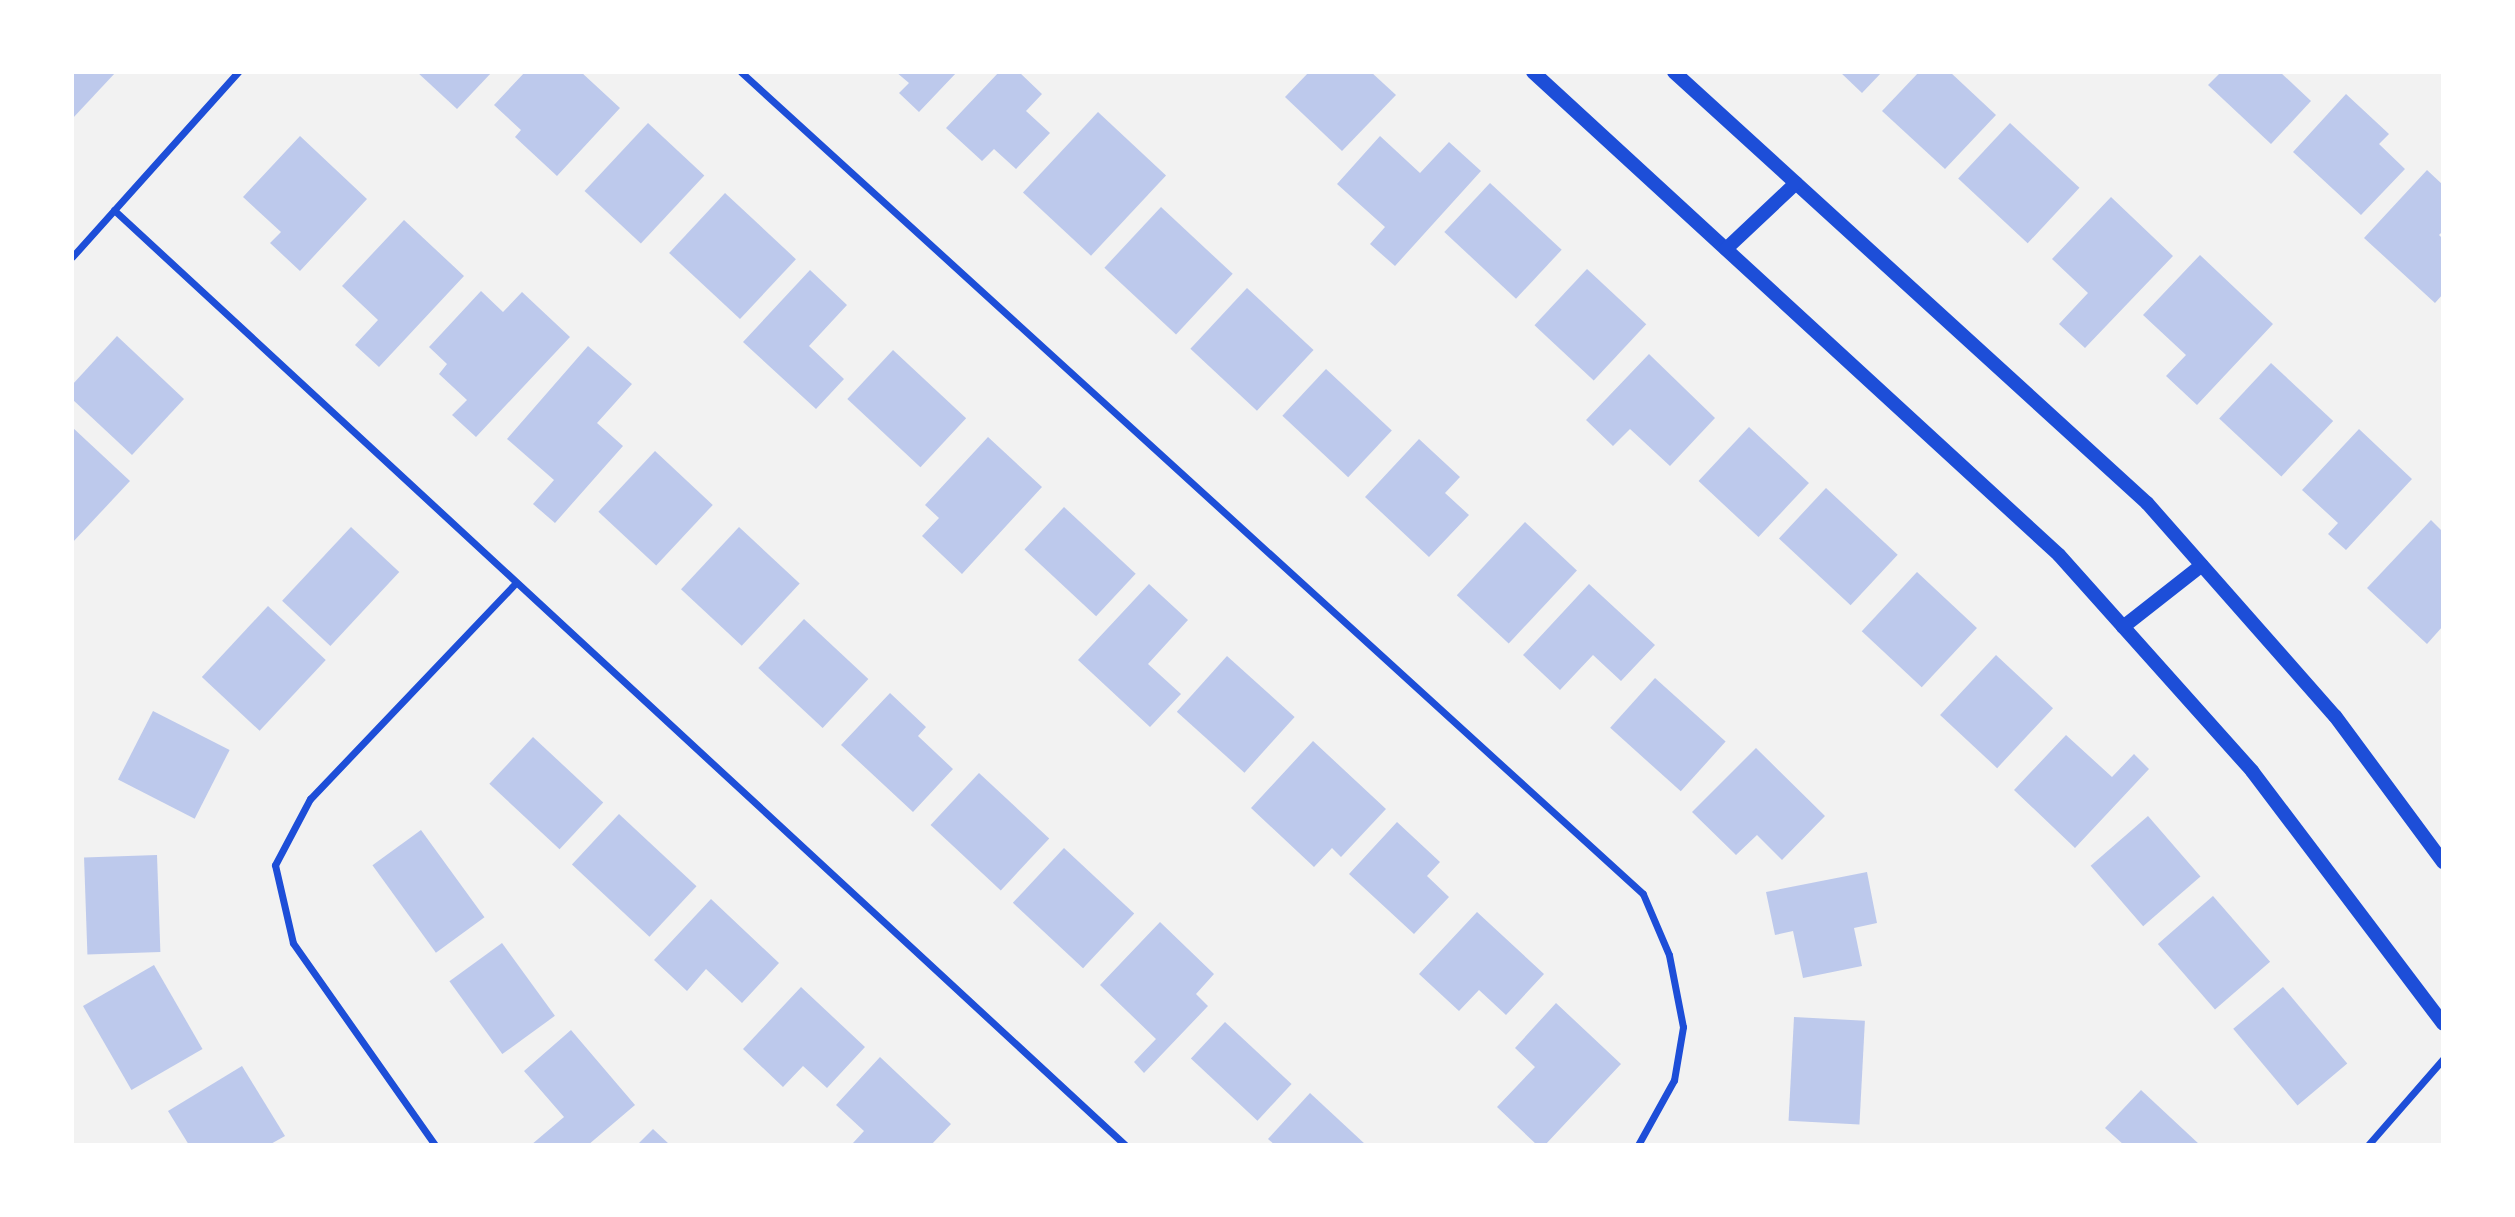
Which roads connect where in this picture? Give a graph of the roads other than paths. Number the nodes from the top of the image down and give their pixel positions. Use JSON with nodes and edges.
{"nodes":[{"id":1,"x":238,"y":72,"type":"edge"},
{"id":2,"x":741,"y":72,"type":"edge"},
{"id":3,"x":1533,"y":72,"type":"edge"},
{"id":4,"x":1674,"y":72,"type":"edge"},
{"id":5,"x":1796,"y":183,"type":"junction"},
{"id":6,"x":114,"y":210,"type":"junction"},
{"id":7,"x":1726,"y":249,"type":"junction"},
{"id":8,"x":72,"y":257,"type":"edge"},
{"id":9,"x":2202,"y":565,"type":"junction"},
{"id":10,"x":516,"y":583,"type":"junction"},
{"id":11,"x":2123,"y":627,"type":"junction"},
{"id":12,"x":2443,"y":862,"type":"edge"},
{"id":13,"x":2443,"y":1024,"type":"edge"},
{"id":14,"x":2443,"y":1059,"type":"edge"},
{"id":15,"x":435,"y":1145,"type":"edge"},
{"id":16,"x":1125,"y":1145,"type":"edge"},
{"id":17,"x":1638,"y":1145,"type":"edge"},
{"id":18,"x":2368,"y":1145,"type":"edge"}],
"edges":[{"from":1,"to":6,"type":"street"},
{"from":2,"to":17,"type":"street"},
{"from":3,"to":7,"type":"main road"},
{"from":4,"to":5,"type":"main road"},
{"from":5,"to":7,"type":"main road"},
{"from":5,"to":9,"type":"main road"},
{"from":6,"to":8,"type":"street"},
{"from":6,"to":10,"type":"street"},
{"from":7,"to":11,"type":"main road"},
{"from":9,"to":11,"type":"main road"},
{"from":9,"to":12,"type":"main road"},
{"from":10,"to":15,"type":"street"},
{"from":10,"to":16,"type":"street"},
{"from":11,"to":13,"type":"main road"},
{"from":14,"to":18,"type":"street"}]}
